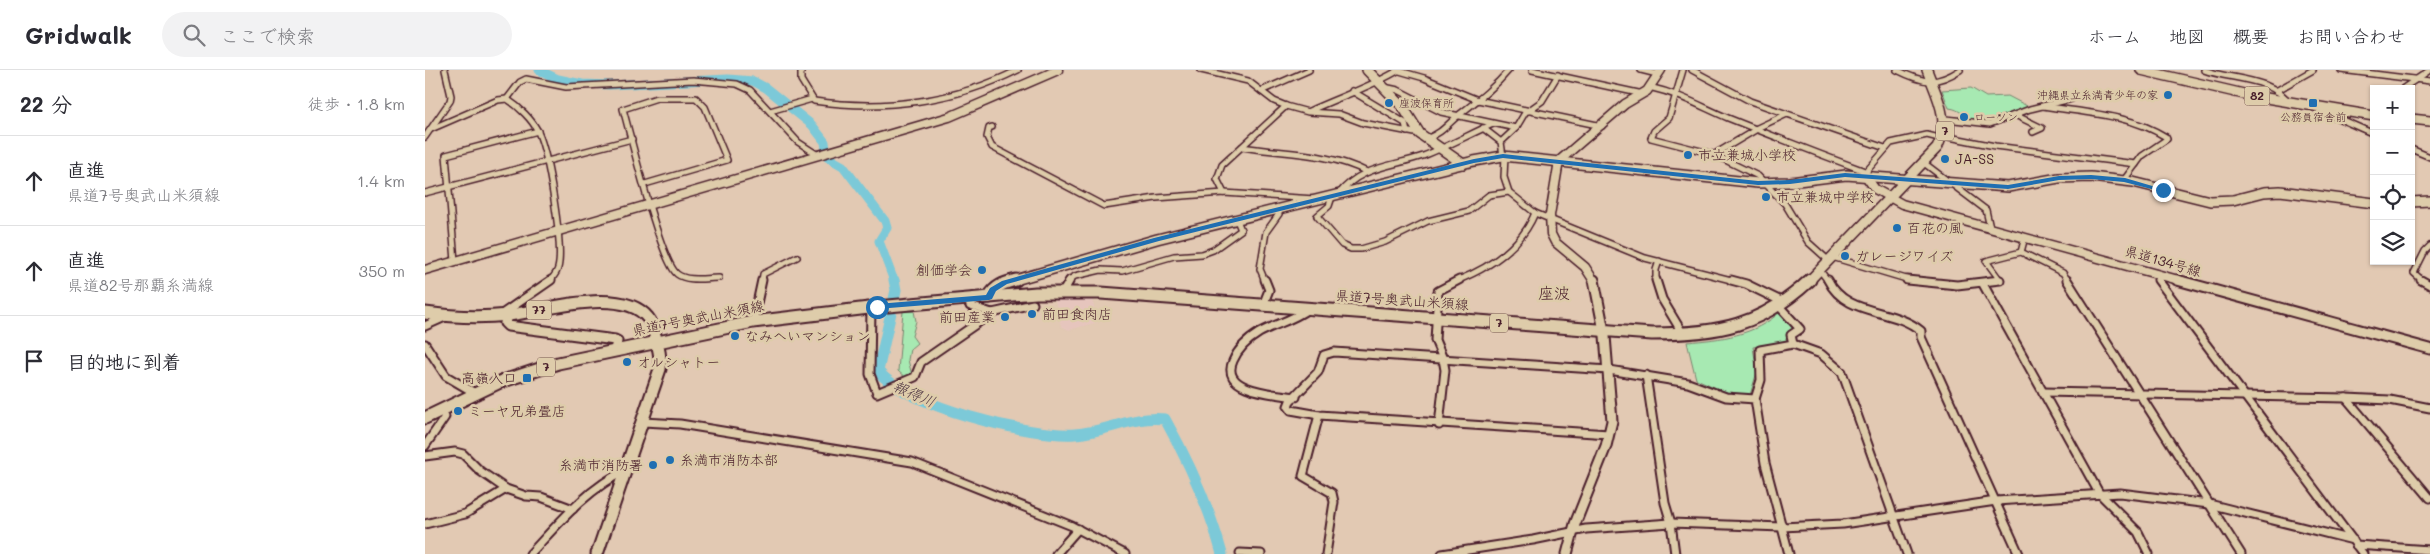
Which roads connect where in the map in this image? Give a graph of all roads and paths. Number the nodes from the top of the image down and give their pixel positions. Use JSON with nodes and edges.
{"nodes":[{"id":1,"x":445,"y":70,"type":"edge"},
{"id":2,"x":801,"y":70,"type":"edge"},
{"id":3,"x":1019,"y":70,"type":"edge"},
{"id":4,"x":1058,"y":70,"type":"edge"},
{"id":5,"x":1201,"y":70,"type":"edge"},
{"id":6,"x":1309,"y":70,"type":"edge"},
{"id":7,"x":1367,"y":70,"type":"edge"},
{"id":8,"x":1398,"y":70,"type":"edge"},
{"id":9,"x":1509,"y":70,"type":"edge"},
{"id":10,"x":1532,"y":70,"type":"edge"},
{"id":11,"x":1641,"y":70,"type":"edge"},
{"id":12,"x":1683,"y":70,"type":"edge"},
{"id":13,"x":1692,"y":70,"type":"edge"},
{"id":14,"x":1897,"y":70,"type":"edge"},
{"id":15,"x":1927,"y":70,"type":"edge"},
{"id":16,"x":1960,"y":70,"type":"edge"},
{"id":17,"x":2141,"y":70,"type":"edge"},
{"id":18,"x":2150,"y":70,"type":"edge"},
{"id":19,"x":2204,"y":70,"type":"edge"},
{"id":20,"x":2313,"y":70,"type":"edge"},
{"id":21,"x":2341,"y":70,"type":"edge"},
{"id":22,"x":2430,"y":70,"type":"edge"},
{"id":23,"x":1659,"y":72,"type":"edge"},
{"id":24,"x":1557,"y":75,"type":"junction"},
{"id":25,"x":2415,"y":79,"type":"junction"},
{"id":26,"x":2430,"y":81,"type":"edge"},
{"id":27,"x":1932,"y":83,"type":"junction"},
{"id":28,"x":1381,"y":85,"type":"junction"},
{"id":29,"x":2407,"y":85,"type":"edge"},
{"id":30,"x":1649,"y":87,"type":"junction"},
{"id":31,"x":1261,"y":90,"type":"junction"},
{"id":32,"x":2276,"y":91,"type":"junction"},
{"id":33,"x":1352,"y":92,"type":"junction"},
{"id":34,"x":1675,"y":93,"type":"junction"},
{"id":35,"x":1643,"y":94,"type":"junction"},
{"id":36,"x":507,"y":99,"type":"junction"},
{"id":37,"x":811,"y":99,"type":"junction"},
{"id":38,"x":2071,"y":99,"type":"dead end"},
{"id":39,"x":1478,"y":100,"type":"junction"},
{"id":40,"x":2289,"y":102,"type":"junction"},
{"id":41,"x":1286,"y":106,"type":"junction"},
{"id":42,"x":2043,"y":106,"type":"junction"},
{"id":43,"x":2312,"y":106,"type":"junction"},
{"id":44,"x":772,"y":110,"type":"junction"},
{"id":45,"x":1526,"y":111,"type":"junction"},
{"id":46,"x":1308,"y":112,"type":"junction"},
{"id":47,"x":2370,"y":114,"type":"edge"},
{"id":48,"x":2370,"y":114,"type":"edge"},
{"id":49,"x":1785,"y":115,"type":"junction"},
{"id":50,"x":2015,"y":115,"type":"junction"},
{"id":51,"x":1458,"y":116,"type":"junction"},
{"id":52,"x":1946,"y":119,"type":"junction"},
{"id":53,"x":2415,"y":120,"type":"edge"},
{"id":54,"x":2430,"y":122,"type":"edge"},
{"id":55,"x":1408,"y":123,"type":"junction"},
{"id":56,"x":1493,"y":124,"type":"junction"},
{"id":57,"x":1602,"y":126,"type":"junction"},
{"id":58,"x":992,"y":127,"type":"dead end"},
{"id":59,"x":1483,"y":128,"type":"junction"},
{"id":60,"x":1516,"y":128,"type":"junction"},
{"id":61,"x":431,"y":129,"type":"junction"},
{"id":62,"x":1756,"y":129,"type":"junction"},
{"id":63,"x":539,"y":131,"type":"junction"},
{"id":64,"x":1407,"y":132,"type":"junction"},
{"id":65,"x":2033,"y":132,"type":"dead end"},
{"id":66,"x":2370,"y":132,"type":"edge"},
{"id":67,"x":425,"y":137,"type":"edge"},
{"id":68,"x":1423,"y":137,"type":"junction"},
{"id":69,"x":1943,"y":137,"type":"junction"},
{"id":70,"x":632,"y":140,"type":"junction"},
{"id":71,"x":1501,"y":142,"type":"junction"},
{"id":72,"x":1242,"y":147,"type":"junction"},
{"id":73,"x":1439,"y":148,"type":"junction"},
{"id":74,"x":1885,"y":148,"type":"junction"},
{"id":75,"x":2415,"y":151,"type":"edge"},
{"id":76,"x":1715,"y":154,"type":"junction"},
{"id":77,"x":818,"y":155,"type":"junction"},
{"id":78,"x":1504,"y":156,"type":"junction"},
{"id":79,"x":2430,"y":157,"type":"edge"},
{"id":80,"x":1559,"y":161,"type":"junction"},
{"id":81,"x":545,"y":162,"type":"junction"},
{"id":82,"x":1924,"y":163,"type":"junction"},
{"id":83,"x":1463,"y":164,"type":"junction"},
{"id":84,"x":2136,"y":164,"type":"junction"},
{"id":85,"x":1367,"y":172,"type":"junction"},
{"id":86,"x":1865,"y":173,"type":"junction"},
{"id":87,"x":2125,"y":180,"type":"junction"},
{"id":88,"x":1906,"y":181,"type":"junction"},
{"id":89,"x":1764,"y":183,"type":"junction"},
{"id":90,"x":645,"y":184,"type":"junction"},
{"id":91,"x":1951,"y":184,"type":"junction"},
{"id":92,"x":449,"y":188,"type":"junction"},
{"id":93,"x":1509,"y":192,"type":"junction"},
{"id":94,"x":425,"y":193,"type":"edge"},
{"id":95,"x":1224,"y":193,"type":"junction"},
{"id":96,"x":1335,"y":196,"type":"junction"},
{"id":97,"x":1888,"y":198,"type":"junction"},
{"id":98,"x":1316,"y":200,"type":"junction"},
{"id":99,"x":2430,"y":201,"type":"edge"},
{"id":100,"x":2370,"y":202,"type":"edge"},
{"id":101,"x":2415,"y":202,"type":"edge"},
{"id":102,"x":651,"y":203,"type":"junction"},
{"id":103,"x":1280,"y":209,"type":"junction"},
{"id":104,"x":1535,"y":213,"type":"junction"},
{"id":105,"x":1237,"y":220,"type":"junction"},
{"id":106,"x":1549,"y":220,"type":"junction"},
{"id":107,"x":1990,"y":228,"type":"junction"},
{"id":108,"x":559,"y":230,"type":"junction"},
{"id":109,"x":2025,"y":237,"type":"junction"},
{"id":110,"x":2430,"y":246,"type":"edge"},
{"id":111,"x":2021,"y":252,"type":"junction"},
{"id":112,"x":797,"y":257,"type":"dead end"},
{"id":113,"x":1830,"y":258,"type":"junction"},
{"id":114,"x":455,"y":261,"type":"junction"},
{"id":115,"x":1659,"y":261,"type":"junction"},
{"id":116,"x":1819,"y":269,"type":"junction"},
{"id":117,"x":425,"y":270,"type":"edge"},
{"id":118,"x":2155,"y":273,"type":"junction"},
{"id":119,"x":719,"y":278,"type":"dead end"},
{"id":120,"x":1983,"y":284,"type":"junction"},
{"id":121,"x":2430,"y":285,"type":"edge"},
{"id":122,"x":1063,"y":292,"type":"junction"},
{"id":123,"x":989,"y":297,"type":"junction"},
{"id":124,"x":969,"y":299,"type":"junction"},
{"id":125,"x":1033,"y":304,"type":"dead end"},
{"id":126,"x":1781,"y":304,"type":"junction"},
{"id":127,"x":1263,"y":305,"type":"junction"},
{"id":128,"x":874,"y":307,"type":"junction"},
{"id":129,"x":1308,"y":309,"type":"junction"},
{"id":130,"x":991,"y":312,"type":"junction"},
{"id":131,"x":425,"y":313,"type":"edge"},
{"id":132,"x":505,"y":315,"type":"junction"},
{"id":133,"x":446,"y":316,"type":"junction"},
{"id":134,"x":1436,"y":318,"type":"junction"},
{"id":135,"x":753,"y":322,"type":"junction"},
{"id":136,"x":425,"y":326,"type":"edge"},
{"id":137,"x":1603,"y":331,"type":"junction"},
{"id":138,"x":1684,"y":334,"type":"junction"},
{"id":139,"x":657,"y":342,"type":"junction"},
{"id":140,"x":425,"y":344,"type":"edge"},
{"id":141,"x":1793,"y":344,"type":"junction"},
{"id":142,"x":2430,"y":349,"type":"edge"},
{"id":143,"x":615,"y":350,"type":"junction"},
{"id":144,"x":1444,"y":359,"type":"junction"},
{"id":145,"x":1609,"y":370,"type":"junction"},
{"id":146,"x":1646,"y":375,"type":"junction"},
{"id":147,"x":2043,"y":392,"type":"junction"},
{"id":148,"x":475,"y":393,"type":"junction"},
{"id":149,"x":2139,"y":393,"type":"junction"},
{"id":150,"x":2244,"y":396,"type":"junction"},
{"id":151,"x":1295,"y":397,"type":"junction"},
{"id":152,"x":2346,"y":398,"type":"junction"},
{"id":153,"x":1755,"y":399,"type":"junction"},
{"id":154,"x":2430,"y":408,"type":"edge"},
{"id":155,"x":442,"y":410,"type":"junction"},
{"id":156,"x":1319,"y":415,"type":"junction"},
{"id":157,"x":425,"y":418,"type":"edge"},
{"id":158,"x":643,"y":422,"type":"junction"},
{"id":159,"x":1439,"y":424,"type":"junction"},
{"id":160,"x":1609,"y":434,"type":"junction"},
{"id":161,"x":425,"y":446,"type":"edge"},
{"id":162,"x":425,"y":456,"type":"edge"},
{"id":163,"x":626,"y":470,"type":"junction"},
{"id":164,"x":506,"y":489,"type":"junction"},
{"id":165,"x":2099,"y":494,"type":"junction"},
{"id":166,"x":2430,"y":498,"type":"edge"},
{"id":167,"x":1996,"y":501,"type":"junction"},
{"id":168,"x":2209,"y":504,"type":"junction"},
{"id":169,"x":573,"y":509,"type":"junction"},
{"id":170,"x":1894,"y":518,"type":"junction"},
{"id":171,"x":1671,"y":523,"type":"junction"},
{"id":172,"x":425,"y":524,"type":"edge"},
{"id":173,"x":1782,"y":527,"type":"junction"},
{"id":174,"x":1078,"y":529,"type":"junction"},
{"id":175,"x":1573,"y":532,"type":"junction"},
{"id":176,"x":2355,"y":543,"type":"junction"},
{"id":177,"x":2430,"y":550,"type":"edge"},
{"id":178,"x":1240,"y":553,"type":"edge"},
{"id":179,"x":530,"y":554,"type":"edge"},
{"id":180,"x":597,"y":554,"type":"edge"},
{"id":181,"x":1055,"y":554,"type":"edge"},
{"id":182,"x":1125,"y":554,"type":"edge"},
{"id":183,"x":1261,"y":554,"type":"edge"},
{"id":184,"x":1326,"y":554,"type":"edge"},
{"id":185,"x":1442,"y":554,"type":"edge"},
{"id":186,"x":1567,"y":554,"type":"edge"},
{"id":187,"x":1675,"y":554,"type":"edge"},
{"id":188,"x":1789,"y":554,"type":"edge"},
{"id":189,"x":1907,"y":554,"type":"edge"},
{"id":190,"x":2019,"y":554,"type":"edge"},
{"id":191,"x":2149,"y":554,"type":"edge"},
{"id":192,"x":2241,"y":554,"type":"edge"},
{"id":193,"x":2363,"y":554,"type":"edge"}],
"edges":[{"from":1,"to":61,"type":"street"},
{"from":2,"to":37,"type":"street"},
{"from":3,"to":37,"type":"street"},
{"from":4,"to":77,"type":"street"},
{"from":5,"to":31,"type":"street"},
{"from":6,"to":31,"type":"street"},
{"from":7,"to":28,"type":"main road"},
{"from":8,"to":28,"type":"street"},
{"from":8,"to":39,"type":"street"},
{"from":9,"to":39,"type":"street"},
{"from":10,"to":24,"type":"street"},
{"from":11,"to":23,"type":"street"},
{"from":12,"to":34,"type":"street"},
{"from":13,"to":49,"type":"street"},
{"from":14,"to":27,"type":"street"},
{"from":15,"to":27,"type":"main road","number":"7"},
{"from":16,"to":27,"type":"street"},
{"from":17,"to":40,"type":"main road","number":"82"},
{"from":18,"to":40,"type":"main road","number":"82"},
{"from":19,"to":32,"type":"street"},
{"from":20,"to":32,"type":"street"},
{"from":21,"to":25,"type":"street"},
{"from":22,"to":25,"type":"street"},
{"from":23,"to":30,"type":"street"},
{"from":24,"to":35,"type":"street"},
{"from":24,"to":45,"type":"street"},
{"from":25,"to":26,"type":"street"},
{"from":25,"to":29,"type":"street"},
{"from":27,"to":52,"type":"main road","number":"7"},
{"from":28,"to":33,"type":"street"},
{"from":28,"to":51,"type":"street"},
{"from":28,"to":55,"type":"main road"},
{"from":30,"to":34,"type":"street"},
{"from":30,"to":35,"type":"street"},
{"from":31,"to":41,"type":"street"},
{"from":32,"to":40,"type":"street"},
{"from":33,"to":46,"type":"street"},
{"from":33,"to":55,"type":"street"},
{"from":34,"to":62,"type":"street"},
{"from":34,"to":76,"type":"street"},
{"from":35,"to":57,"type":"street"},
{"from":36,"to":44,"type":"street"},
{"from":36,"to":61,"type":"street"},
{"from":36,"to":63,"type":"street"},
{"from":37,"to":44,"type":"street"},
{"from":38,"to":42,"type":"street"},
{"from":39,"to":45,"type":"street"},
{"from":39,"to":51,"type":"street"},
{"from":40,"to":43,"type":"main road","number":"82"},
{"from":40,"to":47,"type":"main road","number":"82"},
{"from":41,"to":46,"type":"street"},
{"from":41,"to":72,"type":"street"},
{"from":42,"to":50,"type":"street"},
{"from":42,"to":84,"type":"street"},
{"from":43,"to":48,"type":"main road","number":"82"},
{"from":43,"to":66,"type":"street"},
{"from":44,"to":77,"type":"street"},
{"from":45,"to":57,"type":"street"},
{"from":45,"to":60,"type":"street"},
{"from":46,"to":64,"type":"street"},
{"from":49,"to":62,"type":"street"},
{"from":49,"to":74,"type":"street"},
{"from":50,"to":52,"type":"street"},
{"from":50,"to":65,"type":"street"},
{"from":51,"to":56,"type":"street"},
{"from":51,"to":68,"type":"street"},
{"from":52,"to":69,"type":"main road","number":"7"},
{"from":53,"to":54,"type":"main road"},
{"from":55,"to":64,"type":"street"},
{"from":55,"to":68,"type":"main road"},
{"from":56,"to":59,"type":"street"},
{"from":56,"to":60,"type":"street"},
{"from":57,"to":80,"type":"street"},
{"from":58,"to":95,"type":"street"},
{"from":59,"to":71,"type":"street"},
{"from":59,"to":73,"type":"street"},
{"from":60,"to":71,"type":"street"},
{"from":61,"to":67,"type":"street"},
{"from":62,"to":76,"type":"street"},
{"from":62,"to":86,"type":"street"},
{"from":63,"to":81,"type":"street"},
{"from":63,"to":92,"type":"street"},
{"from":64,"to":68,"type":"street"},
{"from":68,"to":73,"type":"main road"},
{"from":69,"to":74,"type":"street"},
{"from":69,"to":82,"type":"main road","name":"県道7号奥武山米須線","number":"7"},
{"from":69,"to":84,"type":"street"},
{"from":70,"to":81,"type":"street"},
{"from":70,"to":90,"type":"street"},
{"from":70,"to":90,"type":"street"},
{"from":71,"to":78,"type":"street"},
{"from":72,"to":85,"type":"street"},
{"from":72,"to":95,"type":"street"},
{"from":73,"to":83,"type":"main road"},
{"from":73,"to":85,"type":"street"},
{"from":74,"to":86,"type":"street"},
{"from":75,"to":79,"type":"street"},
{"from":76,"to":89,"type":"street"},
{"from":77,"to":102,"type":"street"},
{"from":78,"to":80,"type":"main road"},
{"from":78,"to":83,"type":"main road"},
{"from":78,"to":93,"type":"street"},
{"from":80,"to":89,"type":"main road"},
{"from":80,"to":106,"type":"street"},
{"from":81,"to":92,"type":"street"},
{"from":81,"to":108,"type":"street"},
{"from":82,"to":88,"type":"main road","name":"県道7号奥武山米須線","number":"7"},
{"from":82,"to":91,"type":"street"},
{"from":83,"to":96,"type":"main road"},
{"from":84,"to":87,"type":"street"},
{"from":85,"to":96,"type":"street"},
{"from":86,"to":88,"type":"main road"},
{"from":86,"to":89,"type":"main road"},
{"from":86,"to":97,"type":"street"},
{"from":87,"to":91,"type":"main road"},
{"from":87,"to":100,"type":"main road"},
{"from":88,"to":91,"type":"main road"},
{"from":88,"to":97,"type":"main road","name":"県道7号奥武山米須線","number":"7"},
{"from":89,"to":113,"type":"street"},
{"from":90,"to":102,"type":"street"},
{"from":91,"to":107,"type":"street"},
{"from":92,"to":94,"type":"street"},
{"from":92,"to":114,"type":"street"},
{"from":93,"to":96,"type":"street"},
{"from":93,"to":104,"type":"street"},
{"from":95,"to":98,"type":"street"},
{"from":96,"to":98,"type":"main road"},
{"from":97,"to":107,"type":"street","name":"県道134号線"},
{"from":97,"to":113,"type":"main road","name":"県道7号奥武山米須線","number":"7"},
{"from":98,"to":103,"type":"main road"},
{"from":99,"to":101,"type":"main road"},
{"from":102,"to":108,"type":"street"},
{"from":102,"to":119,"type":"street"},
{"from":103,"to":105,"type":"main road"},
{"from":103,"to":127,"type":"street"},
{"from":104,"to":106,"type":"street"},
{"from":104,"to":134,"type":"street"},
{"from":105,"to":122,"type":"street"},
{"from":105,"to":123,"type":"main road"},
{"from":106,"to":115,"type":"street"},
{"from":106,"to":137,"type":"street"},
{"from":107,"to":109,"type":"street","name":"県道134号線"},
{"from":108,"to":114,"type":"street"},
{"from":108,"to":132,"type":"street"},
{"from":109,"to":111,"type":"street"},
{"from":109,"to":118,"type":"street","name":"県道134号線"},
{"from":110,"to":121,"type":"street"},
{"from":111,"to":120,"type":"street"},
{"from":111,"to":149,"type":"street"},
{"from":112,"to":135,"type":"street"},
{"from":113,"to":116,"type":"main road","name":"県道7号奥武山米須線","number":"7"},
{"from":113,"to":120,"type":"street"},
{"from":114,"to":117,"type":"street"},
{"from":115,"to":126,"type":"street"},
{"from":115,"to":138,"type":"street"},
{"from":116,"to":126,"type":"main road","name":"県道7号奥武山米須線","number":"7"},
{"from":116,"to":167,"type":"street"},
{"from":118,"to":142,"type":"street","name":"県道134号線"},
{"from":118,"to":150,"type":"street"},
{"from":120,"to":147,"type":"street"},
{"from":122,"to":123,"type":"main road","name":"県道7号奥武山米須線","number":"7"},
{"from":122,"to":127,"type":"main road","name":"県道7号奥武山米須線","number":"7"},
{"from":123,"to":124,"type":"main road","name":"県道7号奥武山米須線","number":"7"},
{"from":124,"to":128,"type":"main road","name":"県道7号奥武山米須線","number":"7"},
{"from":124,"to":130,"type":"street"},
{"from":125,"to":130,"type":"street"},
{"from":126,"to":138,"type":"main road","name":"県道7号奥武山米須線","number":"7"},
{"from":126,"to":141,"type":"street"},
{"from":127,"to":129,"type":"main road","name":"県道7号奥武山米須線","number":"7"},
{"from":128,"to":130,"type":"street"},
{"from":128,"to":135,"type":"main road","name":"県道7号奥武山米須線","number":"7"},
{"from":129,"to":134,"type":"main road","name":"県道7号奥武山米須線","number":"7"},
{"from":129,"to":151,"type":"street"},
{"from":131,"to":133,"type":"main road","number":"77"},
{"from":132,"to":133,"type":"main road","number":"77"},
{"from":132,"to":139,"type":"main road","number":"77"},
{"from":132,"to":143,"type":"street"},
{"from":133,"to":136,"type":"street"},
{"from":134,"to":137,"type":"main road","name":"県道7号奥武山米須線","number":"7"},
{"from":134,"to":144,"type":"street"},
{"from":135,"to":139,"type":"main road","name":"県道7号奥武山米須線","number":"7"},
{"from":137,"to":138,"type":"main road","name":"県道7号奥武山米須線","number":"7"},
{"from":137,"to":145,"type":"street"},
{"from":139,"to":143,"type":"main road","name":"県道7号奥武山米須線","number":"7"},
{"from":139,"to":158,"type":"main road","number":"77"},
{"from":140,"to":148,"type":"street"},
{"from":141,"to":153,"type":"street"},
{"from":141,"to":170,"type":"street"},
{"from":143,"to":148,"type":"main road","name":"県道7号奥武山米須線","number":"7"},
{"from":144,"to":145,"type":"street"},
{"from":144,"to":151,"type":"street"},
{"from":144,"to":159,"type":"street"},
{"from":145,"to":146,"type":"street"},
{"from":145,"to":160,"type":"street"},
{"from":146,"to":153,"type":"street"},
{"from":146,"to":171,"type":"street"},
{"from":147,"to":149,"type":"street"},
{"from":147,"to":165,"type":"street"},
{"from":148,"to":155,"type":"main road","name":"県道7号奥武山米須線","number":"7"},
{"from":149,"to":150,"type":"street"},
{"from":149,"to":168,"type":"street"},
{"from":150,"to":152,"type":"street"},
{"from":150,"to":176,"type":"street"},
{"from":151,"to":156,"type":"street"},
{"from":152,"to":154,"type":"street"},
{"from":152,"to":166,"type":"street"},
{"from":153,"to":173,"type":"street"},
{"from":155,"to":157,"type":"main road","name":"県道7号奥武山米須線","number":"7"},
{"from":155,"to":161,"type":"street"},
{"from":156,"to":159,"type":"street"},
{"from":156,"to":184,"type":"street"},
{"from":158,"to":163,"type":"main road","number":"77"},
{"from":158,"to":174,"type":"street"},
{"from":159,"to":160,"type":"street"},
{"from":160,"to":175,"type":"street"},
{"from":162,"to":164,"type":"street"},
{"from":163,"to":169,"type":"street"},
{"from":163,"to":180,"type":"main road","number":"77"},
{"from":164,"to":169,"type":"street"},
{"from":164,"to":172,"type":"street"},
{"from":165,"to":167,"type":"street"},
{"from":165,"to":168,"type":"street"},
{"from":165,"to":191,"type":"street"},
{"from":167,"to":170,"type":"street"},
{"from":167,"to":190,"type":"street"},
{"from":168,"to":176,"type":"street"},
{"from":168,"to":192,"type":"street"},
{"from":169,"to":179,"type":"street"},
{"from":170,"to":173,"type":"street"},
{"from":170,"to":189,"type":"street"},
{"from":171,"to":173,"type":"street"},
{"from":171,"to":175,"type":"street"},
{"from":171,"to":187,"type":"street"},
{"from":173,"to":188,"type":"street"},
{"from":174,"to":181,"type":"street"},
{"from":174,"to":182,"type":"street"},
{"from":175,"to":185,"type":"street"},
{"from":175,"to":186,"type":"street"},
{"from":176,"to":177,"type":"street"},
{"from":176,"to":193,"type":"street"},
{"from":178,"to":183,"type":"street"}]}
